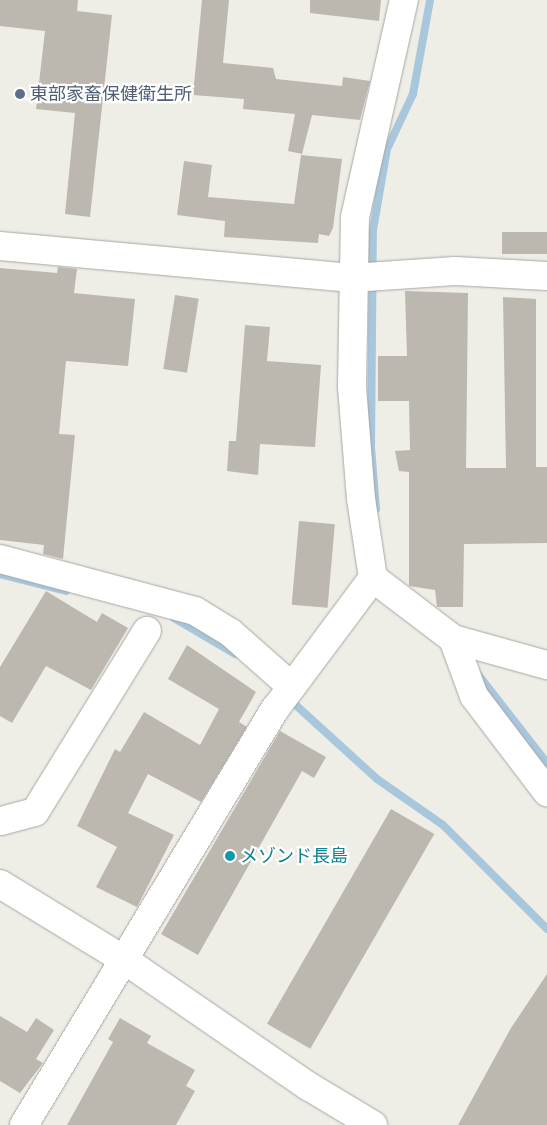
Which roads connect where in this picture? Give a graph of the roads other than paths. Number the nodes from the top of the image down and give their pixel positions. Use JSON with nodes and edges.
{"nodes":[{"id":1,"x":404,"y":0,"type":"edge"},
{"id":2,"x":0,"y":246,"type":"edge"},
{"id":3,"x":547,"y":276,"type":"edge"},
{"id":4,"x":352,"y":278,"type":"junction"},
{"id":5,"x":0,"y":559,"type":"edge"},
{"id":6,"x":373,"y":578,"type":"junction"},
{"id":7,"x":146,"y":631,"type":"dead end"},
{"id":8,"x":453,"y":639,"type":"junction"},
{"id":9,"x":547,"y":665,"type":"edge"},
{"id":10,"x":292,"y":687,"type":"junction"},
{"id":11,"x":547,"y":792,"type":"edge"},
{"id":12,"x":0,"y":816,"type":"edge"},
{"id":13,"x":0,"y":884,"type":"edge"},
{"id":14,"x":126,"y":961,"type":"junction"},
{"id":15,"x":24,"y":1125,"type":"edge"},
{"id":16,"x":373,"y":1125,"type":"edge"}],
"edges":[{"from":1,"to":4,"type":"street"},
{"from":2,"to":4,"type":"street"},
{"from":3,"to":4,"type":"street"},
{"from":4,"to":6,"type":"street"},
{"from":5,"to":10,"type":"street"},
{"from":6,"to":8,"type":"street"},
{"from":6,"to":10,"type":"street"},
{"from":7,"to":12,"type":"street"},
{"from":8,"to":9,"type":"street"},
{"from":8,"to":11,"type":"street"},
{"from":10,"to":14,"type":"street"},
{"from":13,"to":14,"type":"street"},
{"from":14,"to":15,"type":"street"},
{"from":14,"to":16,"type":"street"}]}
